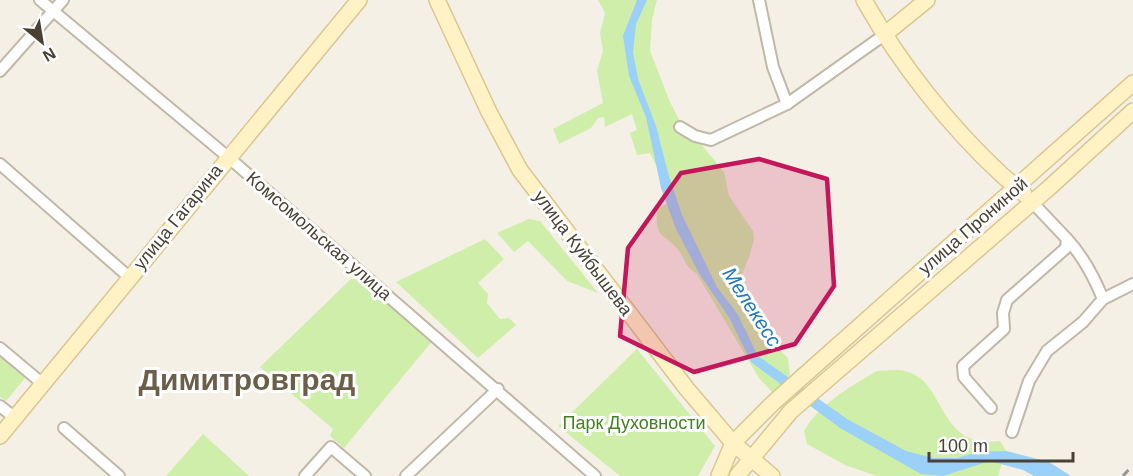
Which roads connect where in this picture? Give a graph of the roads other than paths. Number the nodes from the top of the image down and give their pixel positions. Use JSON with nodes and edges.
{"nodes":[{"id":1,"x":40,"y":0,"type":"edge"},
{"id":2,"x":63,"y":0,"type":"edge"},
{"id":3,"x":359,"y":0,"type":"edge"},
{"id":4,"x":437,"y":0,"type":"edge"},
{"id":5,"x":759,"y":0,"type":"edge"},
{"id":6,"x":864,"y":0,"type":"edge"},
{"id":7,"x":927,"y":0,"type":"edge"},
{"id":8,"x":53,"y":11,"type":"junction"},
{"id":9,"x":884,"y":35,"type":"junction"},
{"id":10,"x":0,"y":71,"type":"edge"},
{"id":11,"x":1133,"y":83,"type":"edge"},
{"id":12,"x":787,"y":104,"type":"junction"},
{"id":13,"x":1133,"y":111,"type":"edge"},
{"id":14,"x":681,"y":127,"type":"dead end"},
{"id":15,"x":228,"y":157,"type":"junction"},
{"id":16,"x":0,"y":164,"type":"edge"},
{"id":17,"x":1018,"y":187,"type":"junction"},
{"id":18,"x":1032,"y":202,"type":"junction"},
{"id":19,"x":1067,"y":239,"type":"junction"},
{"id":20,"x":129,"y":277,"type":"junction"},
{"id":21,"x":1133,"y":284,"type":"edge"},
{"id":22,"x":1103,"y":299,"type":"junction"},
{"id":23,"x":0,"y":348,"type":"edge"},
{"id":24,"x":43,"y":384,"type":"junction"},
{"id":25,"x":498,"y":389,"type":"junction"},
{"id":26,"x":0,"y":406,"type":"edge"},
{"id":27,"x":991,"y":408,"type":"dead end"},
{"id":28,"x":15,"y":418,"type":"junction"},
{"id":29,"x":64,"y":428,"type":"dead end"},
{"id":30,"x":1012,"y":432,"type":"dead end"},
{"id":31,"x":0,"y":436,"type":"edge"},
{"id":32,"x":733,"y":443,"type":"junction"},
{"id":33,"x":750,"y":458,"type":"junction"},
{"id":34,"x":119,"y":476,"type":"edge"},
{"id":35,"x":305,"y":476,"type":"edge"},
{"id":36,"x":365,"y":476,"type":"edge"},
{"id":37,"x":406,"y":476,"type":"edge"},
{"id":38,"x":594,"y":476,"type":"edge"},
{"id":39,"x":719,"y":476,"type":"edge"},
{"id":40,"x":737,"y":476,"type":"edge"},
{"id":41,"x":772,"y":476,"type":"edge"}],
"edges":[{"from":1,"to":8,"type":"street","name":"Комсомольская улица"},
{"from":2,"to":8,"type":"street"},
{"from":3,"to":15,"type":"main road","name":"улица Гагарина"},
{"from":4,"to":32,"type":"main road","name":"улица Куйбышева"},
{"from":5,"to":12,"type":"street"},
{"from":6,"to":9,"type":"main road"},
{"from":7,"to":9,"type":"main road"},
{"from":8,"to":10,"type":"street"},
{"from":8,"to":15,"type":"street","name":"Комсомольская улица"},
{"from":9,"to":12,"type":"street"},
{"from":9,"to":17,"type":"main road"},
{"from":11,"to":17,"type":"main road","name":"улица Прониной"},
{"from":12,"to":14,"type":"street"},
{"from":13,"to":18,"type":"main road","name":"улица Прониной"},
{"from":15,"to":20,"type":"main road","name":"улица Гагарина"},
{"from":15,"to":25,"type":"street","name":"Комсомольская улица"},
{"from":16,"to":20,"type":"street"},
{"from":17,"to":18,"type":"main road"},
{"from":17,"to":32,"type":"main road","name":"улица Прониной"},
{"from":18,"to":19,"type":"street"},
{"from":18,"to":33,"type":"main road","name":"улица Прониной"},
{"from":19,"to":22,"type":"street"},
{"from":19,"to":27,"type":"street"},
{"from":20,"to":24,"type":"main road","name":"улица Гагарина"},
{"from":21,"to":22,"type":"street"},
{"from":22,"to":30,"type":"street"},
{"from":23,"to":24,"type":"street"},
{"from":24,"to":28,"type":"main road","name":"улица Гагарина"},
{"from":25,"to":37,"type":"street"},
{"from":25,"to":38,"type":"street","name":"Комсомольская улица"},
{"from":26,"to":28,"type":"street"},
{"from":28,"to":31,"type":"main road","name":"улица Гагарина"},
{"from":29,"to":34,"type":"street"},
{"from":32,"to":33,"type":"main road","name":"улица Куйбышева"},
{"from":32,"to":39,"type":"main road"},
{"from":33,"to":40,"type":"main road","name":"улица Прониной"},
{"from":33,"to":41,"type":"main road","name":"улица Куйбышева"},
{"from":35,"to":36,"type":"street"}]}
